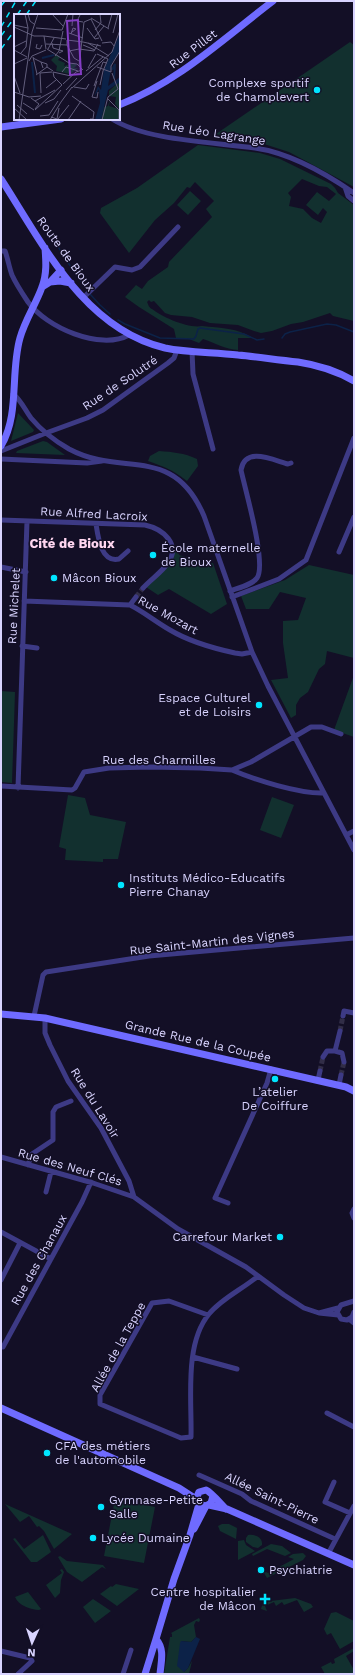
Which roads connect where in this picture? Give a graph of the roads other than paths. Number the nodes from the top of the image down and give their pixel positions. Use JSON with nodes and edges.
{"nodes":[{"id":1,"x":273,"y":1,"type":"edge"},
{"id":2,"x":120,"y":105,"type":"edge"},
{"id":3,"x":54,"y":120,"type":"edge"},
{"id":4,"x":114,"y":120,"type":"edge"},
{"id":5,"x":1,"y":127,"type":"edge"},
{"id":6,"x":1,"y":179,"type":"edge"},
{"id":7,"x":345,"y":187,"type":"junction"},
{"id":8,"x":354,"y":193,"type":"edge"},
{"id":9,"x":354,"y":201,"type":"edge"},
{"id":10,"x":178,"y":228,"type":"dead end"},
{"id":11,"x":45,"y":248,"type":"junction"},
{"id":12,"x":3,"y":251,"type":"edge"},
{"id":13,"x":60,"y":269,"type":"junction"},
{"id":14,"x":45,"y":273,"type":"junction"},
{"id":15,"x":50,"y":282,"type":"junction"},
{"id":16,"x":71,"y":283,"type":"junction"},
{"id":17,"x":42,"y":287,"type":"junction"},
{"id":18,"x":86,"y":294,"type":"junction"},
{"id":19,"x":32,"y":307,"type":"junction"},
{"id":20,"x":129,"y":335,"type":"junction"},
{"id":21,"x":177,"y":350,"type":"junction"},
{"id":22,"x":192,"y":351,"type":"junction"},
{"id":23,"x":354,"y":381,"type":"edge"},
{"id":24,"x":13,"y":394,"type":"junction"},
{"id":25,"x":46,"y":433,"type":"junction"},
{"id":26,"x":354,"y":438,"type":"edge"},
{"id":27,"x":1,"y":446,"type":"edge"},
{"id":28,"x":213,"y":449,"type":"dead end"},
{"id":29,"x":1,"y":451,"type":"edge"},
{"id":30,"x":78,"y":453,"type":"junction"},
{"id":31,"x":1,"y":459,"type":"edge"},
{"id":32,"x":104,"y":461,"type":"junction"},
{"id":33,"x":290,"y":462,"type":"dead end"},
{"id":34,"x":73,"y":463,"type":"junction"},
{"id":35,"x":354,"y":517,"type":"edge"},
{"id":36,"x":1,"y":520,"type":"edge"},
{"id":37,"x":27,"y":521,"type":"junction"},
{"id":38,"x":96,"y":524,"type":"junction"},
{"id":39,"x":128,"y":550,"type":"dead end"},
{"id":40,"x":339,"y":552,"type":"dead end"},
{"id":41,"x":1,"y":567,"type":"edge"},
{"id":42,"x":26,"y":572,"type":"junction"},
{"id":43,"x":143,"y":588,"type":"tunnel mouth"},
{"id":44,"x":231,"y":594,"type":"junction"},
{"id":45,"x":136,"y":597,"type":"tunnel mouth"},
{"id":46,"x":24,"y":600,"type":"junction"},
{"id":47,"x":130,"y":605,"type":"junction"},
{"id":48,"x":22,"y":646,"type":"junction"},
{"id":49,"x":37,"y":648,"type":"dead end"},
{"id":50,"x":252,"y":652,"type":"junction"},
{"id":51,"x":341,"y":734,"type":"dead end"},
{"id":52,"x":295,"y":736,"type":"junction"},
{"id":53,"x":232,"y":770,"type":"junction"},
{"id":54,"x":1,"y":786,"type":"edge"},
{"id":55,"x":18,"y":788,"type":"junction"},
{"id":56,"x":324,"y":793,"type":"junction"},
{"id":57,"x":354,"y":831,"type":"edge"},
{"id":58,"x":346,"y":835,"type":"junction"},
{"id":59,"x":354,"y":850,"type":"edge"},
{"id":60,"x":354,"y":938,"type":"edge"},
{"id":61,"x":354,"y":1013,"type":"edge"},
{"id":62,"x":1,"y":1014,"type":"edge"},
{"id":63,"x":34,"y":1016,"type":"junction"},
{"id":64,"x":343,"y":1016,"type":"dead end"},
{"id":65,"x":45,"y":1018,"type":"junction"},
{"id":66,"x":340,"y":1031,"type":"tunnel mouth"},
{"id":67,"x":336,"y":1051,"type":"junction"},
{"id":68,"x":323,"y":1057,"type":"dead end"},
{"id":69,"x":344,"y":1062,"type":"dead end"},
{"id":70,"x":271,"y":1069,"type":"junction"},
{"id":71,"x":320,"y":1071,"type":"tunnel mouth"},
{"id":72,"x":341,"y":1075,"type":"tunnel mouth"},
{"id":73,"x":318,"y":1080,"type":"junction"},
{"id":74,"x":343,"y":1086,"type":"junction"},
{"id":75,"x":354,"y":1087,"type":"edge"},
{"id":76,"x":354,"y":1091,"type":"edge"},
{"id":77,"x":71,"y":1101,"type":"dead end"},
{"id":78,"x":1,"y":1157,"type":"edge"},
{"id":79,"x":28,"y":1165,"type":"junction"},
{"id":80,"x":52,"y":1172,"type":"junction"},
{"id":81,"x":91,"y":1182,"type":"junction"},
{"id":82,"x":46,"y":1192,"type":"dead end"},
{"id":83,"x":134,"y":1197,"type":"junction"},
{"id":84,"x":228,"y":1203,"type":"dead end"},
{"id":85,"x":354,"y":1209,"type":"edge"},
{"id":86,"x":354,"y":1218,"type":"edge"},
{"id":87,"x":1,"y":1232,"type":"edge"},
{"id":88,"x":20,"y":1243,"type":"junction"},
{"id":89,"x":51,"y":1259,"type":"junction"},
{"id":90,"x":258,"y":1276,"type":"junction"},
{"id":91,"x":1,"y":1280,"type":"edge"},
{"id":92,"x":354,"y":1301,"type":"edge"},
{"id":93,"x":348,"y":1304,"type":"junction"},
{"id":94,"x":338,"y":1308,"type":"junction"},
{"id":95,"x":354,"y":1312,"type":"edge"},
{"id":96,"x":319,"y":1313,"type":"junction"},
{"id":97,"x":208,"y":1315,"type":"junction"},
{"id":98,"x":338,"y":1316,"type":"junction"},
{"id":99,"x":349,"y":1319,"type":"junction"},
{"id":100,"x":354,"y":1323,"type":"edge"},
{"id":101,"x":2,"y":1346,"type":"edge"},
{"id":102,"x":193,"y":1357,"type":"junction"},
{"id":103,"x":237,"y":1369,"type":"dead end"},
{"id":104,"x":1,"y":1408,"type":"edge"},
{"id":105,"x":327,"y":1413,"type":"dead end"},
{"id":106,"x":354,"y":1427,"type":"edge"},
{"id":107,"x":199,"y":1475,"type":"dead end"},
{"id":108,"x":334,"y":1482,"type":"dead end"},
{"id":109,"x":213,"y":1496,"type":"junction"},
{"id":110,"x":202,"y":1501,"type":"junction"},
{"id":111,"x":354,"y":1506,"type":"edge"},
{"id":112,"x":227,"y":1509,"type":"junction"},
{"id":113,"x":350,"y":1513,"type":"junction"},
{"id":114,"x":335,"y":1539,"type":"junction"},
{"id":115,"x":328,"y":1554,"type":"junction"},
{"id":116,"x":354,"y":1565,"type":"edge"},
{"id":117,"x":156,"y":1640,"type":"junction"},
{"id":118,"x":131,"y":1650,"type":"dead end"},
{"id":119,"x":1,"y":1651,"type":"edge"},
{"id":120,"x":18,"y":1674,"type":"edge"},
{"id":121,"x":123,"y":1674,"type":"edge"},
{"id":122,"x":145,"y":1674,"type":"edge"},
{"id":123,"x":160,"y":1674,"type":"edge"}],
"edges":[{"from":1,"to":2,"type":"main road","name":"Rue Pillet"},
{"from":3,"to":5,"type":"main road"},
{"from":4,"to":7,"type":"street","name":"Rue Léo Lagrange"},
{"from":6,"to":11,"type":"main road","name":"Route de Bioux"},
{"from":7,"to":8,"type":"street","name":"Rue Léo Lagrange"},
{"from":7,"to":9,"type":"street"},
{"from":10,"to":18,"type":"street"},
{"from":11,"to":13,"type":"main road","name":"Route de Bioux"},
{"from":11,"to":14,"type":"main road"},
{"from":12,"to":19,"type":"street"},
{"from":13,"to":14,"type":"main road"},
{"from":13,"to":15,"type":"main road"},
{"from":13,"to":16,"type":"main road","name":"Route de Bioux"},
{"from":14,"to":17,"type":"main road"},
{"from":15,"to":16,"type":"main road"},
{"from":15,"to":17,"type":"main road"},
{"from":16,"to":18,"type":"main road","name":"Route de Bioux"},
{"from":17,"to":19,"type":"main road"},
{"from":18,"to":20,"type":"main road","name":"Route de Bioux"},
{"from":19,"to":20,"type":"street"},
{"from":19,"to":24,"type":"main road"},
{"from":20,"to":21,"type":"main road","name":"Route de Bioux"},
{"from":21,"to":22,"type":"main road","name":"Route de Bioux"},
{"from":21,"to":25,"type":"street","name":"Rue de Solutré"},
{"from":22,"to":23,"type":"main road","name":"Route de Bioux"},
{"from":22,"to":28,"type":"street"},
{"from":24,"to":25,"type":"street"},
{"from":24,"to":27,"type":"main road"},
{"from":25,"to":29,"type":"street","name":"Rue de Solutré"},
{"from":25,"to":30,"type":"street"},
{"from":26,"to":44,"type":"street"},
{"from":30,"to":32,"type":"street"},
{"from":30,"to":34,"type":"street"},
{"from":31,"to":34,"type":"street"},
{"from":32,"to":34,"type":"street"},
{"from":32,"to":44,"type":"street"},
{"from":33,"to":44,"type":"street"},
{"from":35,"to":40,"type":"street"},
{"from":36,"to":37,"type":"street","name":"Rue Alfred Lacroix"},
{"from":37,"to":38,"type":"street","name":"Rue Alfred Lacroix"},
{"from":37,"to":42,"type":"street","name":"Rue Michelet"},
{"from":38,"to":39,"type":"street"},
{"from":38,"to":43,"type":"street","name":"Rue Alfred Lacroix"},
{"from":41,"to":42,"type":"street"},
{"from":42,"to":46,"type":"street","name":"Rue Michelet"},
{"from":44,"to":50,"type":"street"},
{"from":45,"to":47,"type":"street"},
{"from":46,"to":47,"type":"street","name":"Rue Mozart"},
{"from":46,"to":48,"type":"street","name":"Rue Michelet"},
{"from":47,"to":50,"type":"street","name":"Rue Mozart"},
{"from":48,"to":49,"type":"street"},
{"from":48,"to":55,"type":"street","name":"Rue Michelet"},
{"from":50,"to":52,"type":"street"},
{"from":51,"to":52,"type":"street","name":"Rue des Charmilles"},
{"from":52,"to":53,"type":"street","name":"Rue des Charmilles"},
{"from":52,"to":56,"type":"street"},
{"from":53,"to":55,"type":"street","name":"Rue des Charmilles"},
{"from":53,"to":56,"type":"street"},
{"from":54,"to":55,"type":"street","name":"Rue des Charmilles"},
{"from":56,"to":58,"type":"street"},
{"from":57,"to":58,"type":"street"},
{"from":58,"to":59,"type":"street"},
{"from":60,"to":63,"type":"street","name":"Rue Saint-Martin des Vignes"},
{"from":61,"to":64,"type":"street"},
{"from":62,"to":63,"type":"main road","name":"Grande Rue de la Coupée"},
{"from":63,"to":65,"type":"main road","name":"Grande Rue de la Coupée"},
{"from":65,"to":70,"type":"main road","name":"Grande Rue de la Coupée"},
{"from":65,"to":83,"type":"street","name":"Rue du Lavoir"},
{"from":66,"to":67,"type":"street"},
{"from":67,"to":68,"type":"street"},
{"from":67,"to":69,"type":"street"},
{"from":70,"to":73,"type":"main road","name":"Grande Rue de la Coupée"},
{"from":70,"to":84,"type":"street"},
{"from":71,"to":73,"type":"street"},
{"from":72,"to":74,"type":"street"},
{"from":73,"to":74,"type":"main road","name":"Grande Rue de la Coupée"},
{"from":74,"to":75,"type":"main road","name":"Grande Rue de la Coupée"},
{"from":74,"to":76,"type":"main road","name":"Grande Rue de la Coupée"},
{"from":77,"to":79,"type":"street"},
{"from":78,"to":79,"type":"street","name":"Rue des Neuf Clés"},
{"from":79,"to":80,"type":"street","name":"Rue des Neuf Clés"},
{"from":80,"to":81,"type":"street","name":"Rue des Neuf Clés"},
{"from":80,"to":82,"type":"street"},
{"from":81,"to":83,"type":"street","name":"Rue des Neuf Clés"},
{"from":81,"to":89,"type":"street","name":"Rue des Chanaux"},
{"from":83,"to":90,"type":"street","name":"Rue des Neuf Clés"},
{"from":85,"to":86,"type":"street"},
{"from":87,"to":88,"type":"street"},
{"from":88,"to":89,"type":"street"},
{"from":88,"to":91,"type":"street"},
{"from":89,"to":101,"type":"street","name":"Rue des Chanaux"},
{"from":90,"to":96,"type":"street","name":"Rue des Neuf Clés"},
{"from":90,"to":97,"type":"street","name":"Allée de la Teppe"},
{"from":92,"to":93,"type":"street"},
{"from":93,"to":94,"type":"street"},
{"from":93,"to":95,"type":"street"},
{"from":94,"to":96,"type":"street"},
{"from":94,"to":98,"type":"street"},
{"from":95,"to":99,"type":"street"},
{"from":96,"to":98,"type":"street","name":"Rue des Neuf Clés"},
{"from":97,"to":102,"type":"street","name":"Allée de la Teppe"},
{"from":97,"to":102,"type":"street","name":"Allée de la Teppe"},
{"from":98,"to":99,"type":"street"},
{"from":99,"to":100,"type":"street"},
{"from":102,"to":103,"type":"street"},
{"from":104,"to":110,"type":"main road"},
{"from":105,"to":106,"type":"street"},
{"from":107,"to":114,"type":"street","name":"Allée Saint-Pierre"},
{"from":108,"to":113,"type":"street"},
{"from":109,"to":110,"type":"main road"},
{"from":109,"to":110,"type":"main road"},
{"from":109,"to":112,"type":"main road"},
{"from":110,"to":112,"type":"main road"},
{"from":110,"to":117,"type":"main road"},
{"from":111,"to":113,"type":"street"},
{"from":112,"to":115,"type":"main road"},
{"from":113,"to":114,"type":"street"},
{"from":114,"to":115,"type":"street"},
{"from":115,"to":116,"type":"main road"},
{"from":117,"to":122,"type":"main road"},
{"from":117,"to":123,"type":"main road"},
{"from":118,"to":121,"type":"street"},
{"from":119,"to":120,"type":"street"}]}
